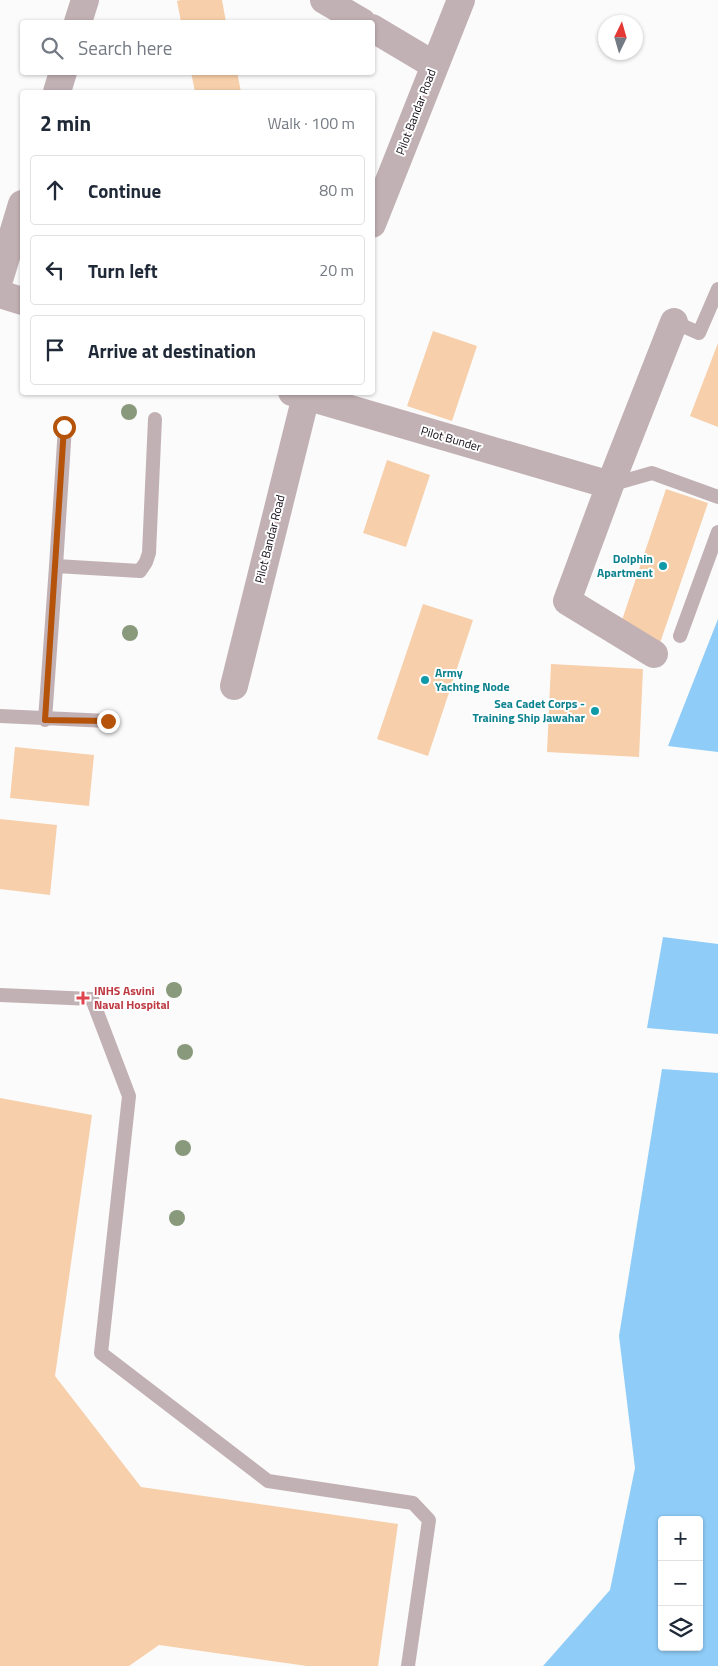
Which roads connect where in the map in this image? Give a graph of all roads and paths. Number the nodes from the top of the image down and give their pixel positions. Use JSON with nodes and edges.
{"nodes":[{"id":1,"x":85,"y":0,"type":"edge"},
{"id":2,"x":324,"y":0,"type":"edge"},
{"id":3,"x":461,"y":0,"type":"edge"},
{"id":4,"x":79,"y":20,"type":"edge"},
{"id":5,"x":359,"y":20,"type":"edge"},
{"id":6,"x":375,"y":30,"type":"edge"},
{"id":7,"x":434,"y":64,"type":"junction"},
{"id":8,"x":62,"y":75,"type":"edge"},
{"id":9,"x":58,"y":90,"type":"edge"},
{"id":10,"x":20,"y":211,"type":"edge"},
{"id":11,"x":375,"y":216,"type":"edge"},
{"id":12,"x":0,"y":277,"type":"edge"},
{"id":13,"x":718,"y":289,"type":"edge"},
{"id":14,"x":0,"y":294,"type":"edge"},
{"id":15,"x":20,"y":300,"type":"edge"},
{"id":16,"x":674,"y":322,"type":"joint"},
{"id":17,"x":302,"y":395,"type":"edge"},
{"id":18,"x":305,"y":395,"type":"edge"},
{"id":19,"x":155,"y":419,"type":"dead end"},
{"id":20,"x":64,"y":427,"type":"dead end"},
{"id":21,"x":610,"y":485,"type":"junction"},
{"id":22,"x":718,"y":497,"type":"edge"},
{"id":23,"x":718,"y":532,"type":"edge"},
{"id":24,"x":56,"y":566,"type":"junction"},
{"id":25,"x":680,"y":636,"type":"dead end"},
{"id":26,"x":654,"y":654,"type":"dead end"},
{"id":27,"x":234,"y":686,"type":"dead end"},
{"id":28,"x":0,"y":716,"type":"edge"},
{"id":29,"x":45,"y":720,"type":"junction"},
{"id":30,"x":108,"y":721,"type":"dead end"},
{"id":31,"x":0,"y":995,"type":"edge"},
{"id":32,"x":408,"y":1666,"type":"edge"}],
"edges":[{"from":1,"to":4,"type":"street"},
{"from":2,"to":5,"type":"street"},
{"from":3,"to":7,"type":"street","name":"Pilot Bandar Road"},
{"from":6,"to":7,"type":"street"},
{"from":7,"to":11,"type":"street","name":"Pilot Bandar Road"},
{"from":8,"to":9,"type":"street"},
{"from":10,"to":12,"type":"street"},
{"from":13,"to":16,"type":"lane"},
{"from":14,"to":15,"type":"street"},
{"from":16,"to":21,"type":"street"},
{"from":17,"to":27,"type":"street","name":"Pilot Bandar Road"},
{"from":18,"to":21,"type":"street","name":"Pilot Bunder"},
{"from":19,"to":24,"type":"lane"},
{"from":20,"to":24,"type":"lane"},
{"from":21,"to":22,"type":"lane"},
{"from":21,"to":26,"type":"street"},
{"from":23,"to":25,"type":"lane"},
{"from":24,"to":29,"type":"lane"},
{"from":28,"to":29,"type":"lane"},
{"from":29,"to":30,"type":"lane"},
{"from":31,"to":32,"type":"lane"}]}
